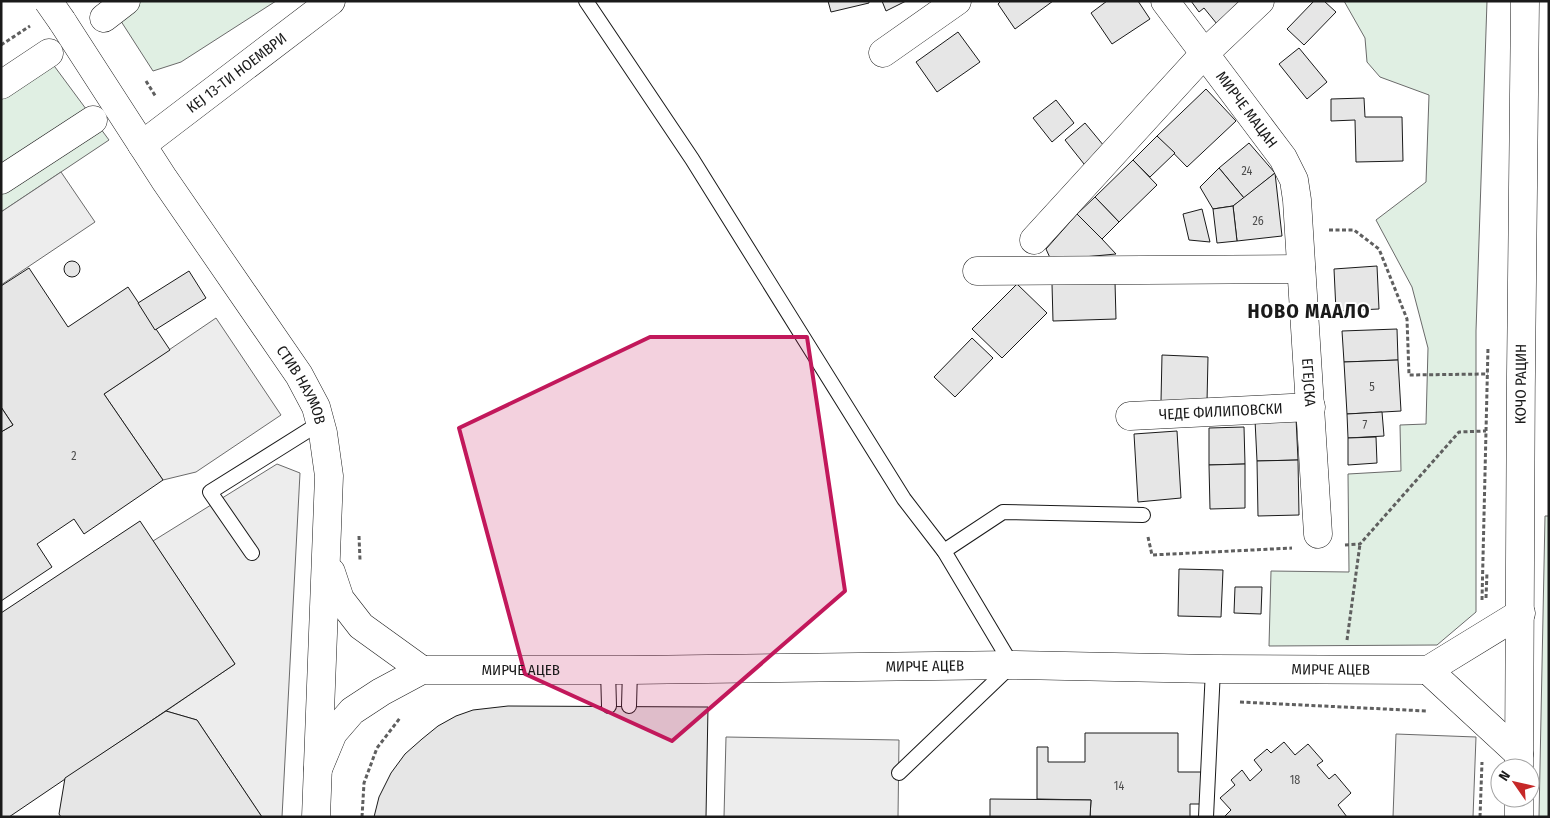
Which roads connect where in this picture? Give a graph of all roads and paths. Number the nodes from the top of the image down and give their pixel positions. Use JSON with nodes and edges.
{"nodes":[{"id":1,"x":126,"y":1,"type":"edge"},
{"id":2,"x":331,"y":1,"type":"edge"},
{"id":3,"x":586,"y":1,"type":"edge"},
{"id":4,"x":957,"y":1,"type":"edge"},
{"id":5,"x":1165,"y":1,"type":"edge"},
{"id":6,"x":1525,"y":1,"type":"edge"},
{"id":7,"x":1260,"y":2,"type":"edge"},
{"id":8,"x":55,"y":11,"type":"edge"},
{"id":9,"x":104,"y":18,"type":"dead end"},
{"id":10,"x":49,"y":53,"type":"dead end"},
{"id":11,"x":884,"y":53,"type":"dead end"},
{"id":12,"x":1205,"y":53,"type":"junction"},
{"id":13,"x":1,"y":84,"type":"edge"},
{"id":14,"x":93,"y":120,"type":"dead end"},
{"id":15,"x":142,"y":146,"type":"junction"},
{"id":16,"x":1,"y":180,"type":"edge"},
{"id":17,"x":1299,"y":230,"type":"junction"},
{"id":18,"x":1034,"y":240,"type":"dead end"},
{"id":19,"x":1301,"y":269,"type":"junction"},
{"id":20,"x":977,"y":271,"type":"dead end"},
{"id":21,"x":1311,"y":406,"type":"junction"},
{"id":22,"x":1130,"y":416,"type":"dead end"},
{"id":23,"x":320,"y":423,"type":"junction"},
{"id":24,"x":1143,"y":515,"type":"dead end"},
{"id":25,"x":359,"y":532,"type":"dead end"},
{"id":26,"x":1318,"y":534,"type":"dead end"},
{"id":27,"x":1360,"y":544,"type":"dead end"},
{"id":28,"x":944,"y":551,"type":"junction"},
{"id":29,"x":252,"y":553,"type":"dead end"},
{"id":30,"x":327,"y":559,"type":"junction"},
{"id":31,"x":361,"y":570,"type":"dead end"},
{"id":32,"x":1521,"y":613,"type":"junction"},
{"id":33,"x":1485,"y":635,"type":"junction"},
{"id":34,"x":1346,"y":647,"type":"dead end"},
{"id":35,"x":1012,"y":665,"type":"junction"},
{"id":36,"x":1213,"y":669,"type":"junction"},
{"id":37,"x":422,"y":670,"type":"junction"},
{"id":38,"x":619,"y":670,"type":"junction"},
{"id":39,"x":1428,"y":670,"type":"junction"},
{"id":40,"x":1212,"y":701,"type":"junction"},
{"id":41,"x":609,"y":706,"type":"dead end"},
{"id":42,"x":629,"y":706,"type":"dead end"},
{"id":43,"x":1433,"y":712,"type":"dead end"},
{"id":44,"x":408,"y":714,"type":"dead end"},
{"id":45,"x":1484,"y":723,"type":"junction"},
{"id":46,"x":1516,"y":758,"type":"edge"},
{"id":47,"x":1519,"y":758,"type":"edge"},
{"id":48,"x":318,"y":769,"type":"junction"},
{"id":49,"x":899,"y":774,"type":"dead end"},
{"id":50,"x":316,"y":817,"type":"edge"},
{"id":51,"x":362,"y":817,"type":"edge"},
{"id":52,"x":1206,"y":817,"type":"edge"},
{"id":53,"x":1480,"y":817,"type":"edge"}],
"edges":[{"from":1,"to":9,"type":"street"},
{"from":2,"to":15,"type":"street","name":"КЕЈ 13-ТИ НОЕМВРИ"},
{"from":3,"to":28,"type":"lane"},
{"from":4,"to":11,"type":"street"},
{"from":5,"to":12,"type":"street","name":"МИРЧЕ МАЦАН"},
{"from":6,"to":32,"type":"street","name":"КОЧО РАЦИН"},
{"from":7,"to":12,"type":"street"},
{"from":8,"to":15,"type":"street","name":"СТИВ НАУМОВ"},
{"from":10,"to":13,"type":"street"},
{"from":12,"to":17,"type":"street","name":"МИРЧЕ МАЦАН"},
{"from":12,"to":18,"type":"street"},
{"from":14,"to":16,"type":"street"},
{"from":15,"to":23,"type":"street","name":"СТИВ НАУМОВ"},
{"from":17,"to":19,"type":"street","name":"ЕГЕЈСКА"},
{"from":17,"to":33,"type":"path"},
{"from":19,"to":20,"type":"street"},
{"from":19,"to":21,"type":"street","name":"ЕГЕЈСКА"},
{"from":21,"to":22,"type":"street","name":"ЧЕДЕ ФИЛИПОВСКИ"},
{"from":21,"to":26,"type":"street","name":"ЕГЕЈСКА"},
{"from":23,"to":29,"type":"lane"},
{"from":23,"to":30,"type":"street","name":"СТИВ НАУМОВ"},
{"from":24,"to":28,"type":"lane"},
{"from":25,"to":31,"type":"path"},
{"from":27,"to":34,"type":"path"},
{"from":28,"to":35,"type":"lane"},
{"from":30,"to":37,"type":"street"},
{"from":30,"to":48,"type":"street","name":"СТИВ НАУМОВ"},
{"from":32,"to":33,"type":"street"},
{"from":32,"to":47,"type":"street","name":"КОЧО РАЦИН"},
{"from":33,"to":39,"type":"street"},
{"from":35,"to":36,"type":"street","name":"МИРЧЕ АЦЕВ"},
{"from":35,"to":38,"type":"street","name":"МИРЧЕ АЦЕВ"},
{"from":35,"to":49,"type":"lane"},
{"from":36,"to":39,"type":"street","name":"МИРЧЕ АЦЕВ"},
{"from":36,"to":40,"type":"lane"},
{"from":37,"to":38,"type":"street","name":"МИРЧЕ АЦЕВ"},
{"from":37,"to":48,"type":"street","name":"МИРЧЕ АЦЕВ"},
{"from":38,"to":41,"type":"lane"},
{"from":38,"to":42,"type":"lane"},
{"from":39,"to":45,"type":"street"},
{"from":40,"to":43,"type":"path"},
{"from":40,"to":52,"type":"lane"},
{"from":44,"to":51,"type":"path"},
{"from":45,"to":46,"type":"street"},
{"from":45,"to":53,"type":"path"},
{"from":48,"to":50,"type":"street","name":"СТИВ НАУМОВ"}]}
